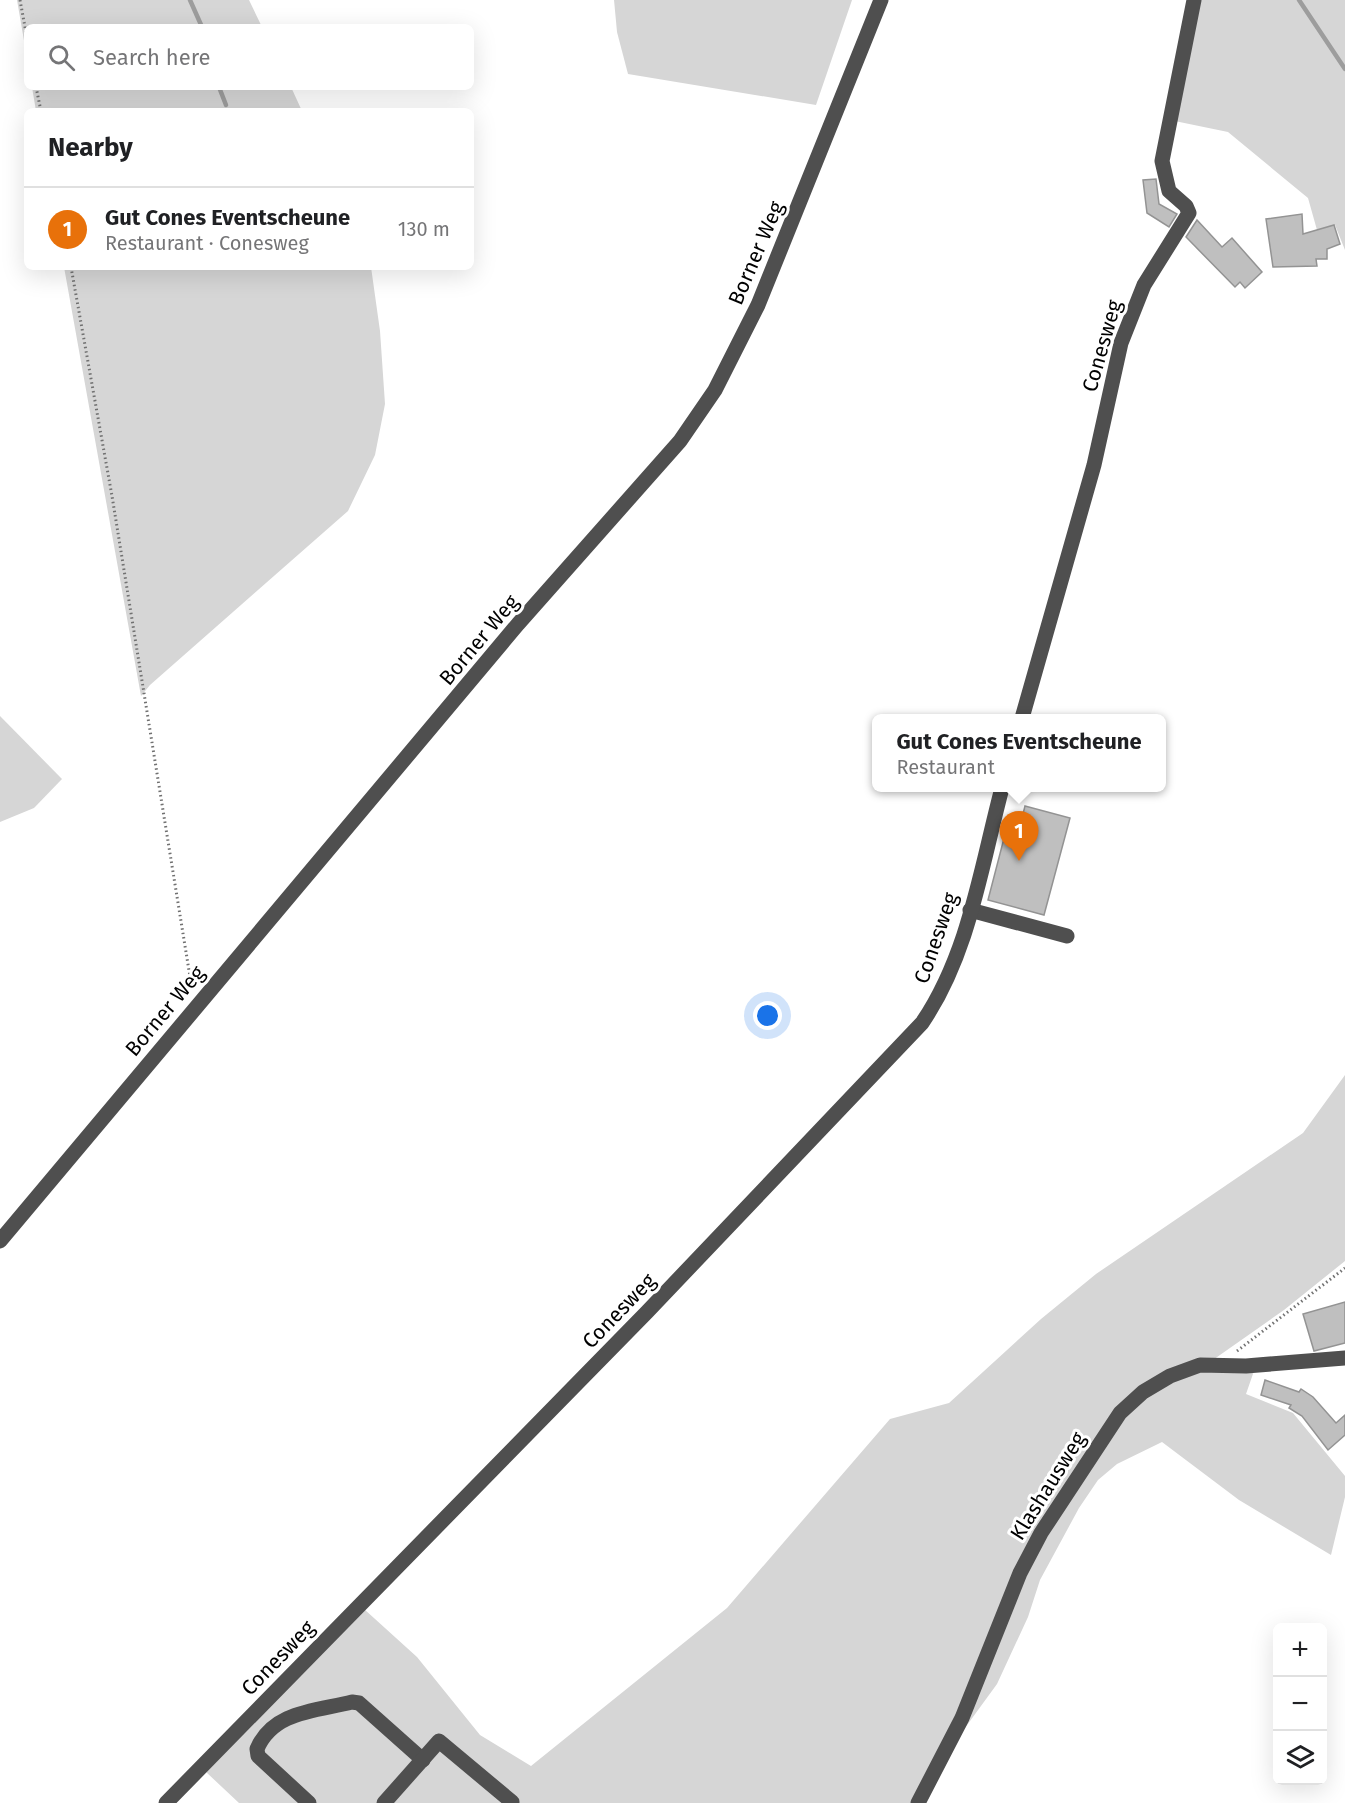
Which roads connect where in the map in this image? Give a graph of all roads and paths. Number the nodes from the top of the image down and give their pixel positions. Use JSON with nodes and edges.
{"nodes":[{"id":1,"x":20,"y":0,"type":"edge"},
{"id":2,"x":881,"y":0,"type":"edge"},
{"id":3,"x":1194,"y":0,"type":"edge"},
{"id":4,"x":24,"y":24,"type":"edge"},
{"id":5,"x":37,"y":90,"type":"edge"},
{"id":6,"x":40,"y":108,"type":"edge"},
{"id":7,"x":72,"y":270,"type":"edge"},
{"id":8,"x":1023,"y":714,"type":"edge"},
{"id":9,"x":1001,"y":792,"type":"edge"},
{"id":10,"x":970,"y":910,"type":"junction"},
{"id":11,"x":1067,"y":936,"type":"dead end"},
{"id":12,"x":195,"y":1009,"type":"junction"},
{"id":13,"x":0,"y":1241,"type":"edge"},
{"id":14,"x":1345,"y":1268,"type":"edge"},
{"id":15,"x":1345,"y":1358,"type":"edge"},
{"id":16,"x":1221,"y":1364,"type":"junction"},
{"id":17,"x":423,"y":1760,"type":"junction"},
{"id":18,"x":512,"y":1802,"type":"edge"},
{"id":19,"x":166,"y":1803,"type":"edge"},
{"id":20,"x":309,"y":1803,"type":"edge"},
{"id":21,"x":384,"y":1803,"type":"edge"},
{"id":22,"x":918,"y":1803,"type":"edge"}],
"edges":[{"from":1,"to":4,"type":"path"},
{"from":2,"to":12,"type":"street","name":"Borner Weg"},
{"from":3,"to":8,"type":"street","name":"Conesweg"},
{"from":5,"to":6,"type":"path"},
{"from":7,"to":12,"type":"path"},
{"from":9,"to":10,"type":"street","name":"Conesweg"},
{"from":10,"to":11,"type":"street"},
{"from":10,"to":19,"type":"street","name":"Conesweg"},
{"from":12,"to":13,"type":"street","name":"Borner Weg"},
{"from":14,"to":16,"type":"path"},
{"from":15,"to":16,"type":"street","name":"Klashausweg"},
{"from":16,"to":22,"type":"street","name":"Klashausweg"},
{"from":17,"to":18,"type":"street"},
{"from":17,"to":20,"type":"street"},
{"from":17,"to":21,"type":"street"}]}
